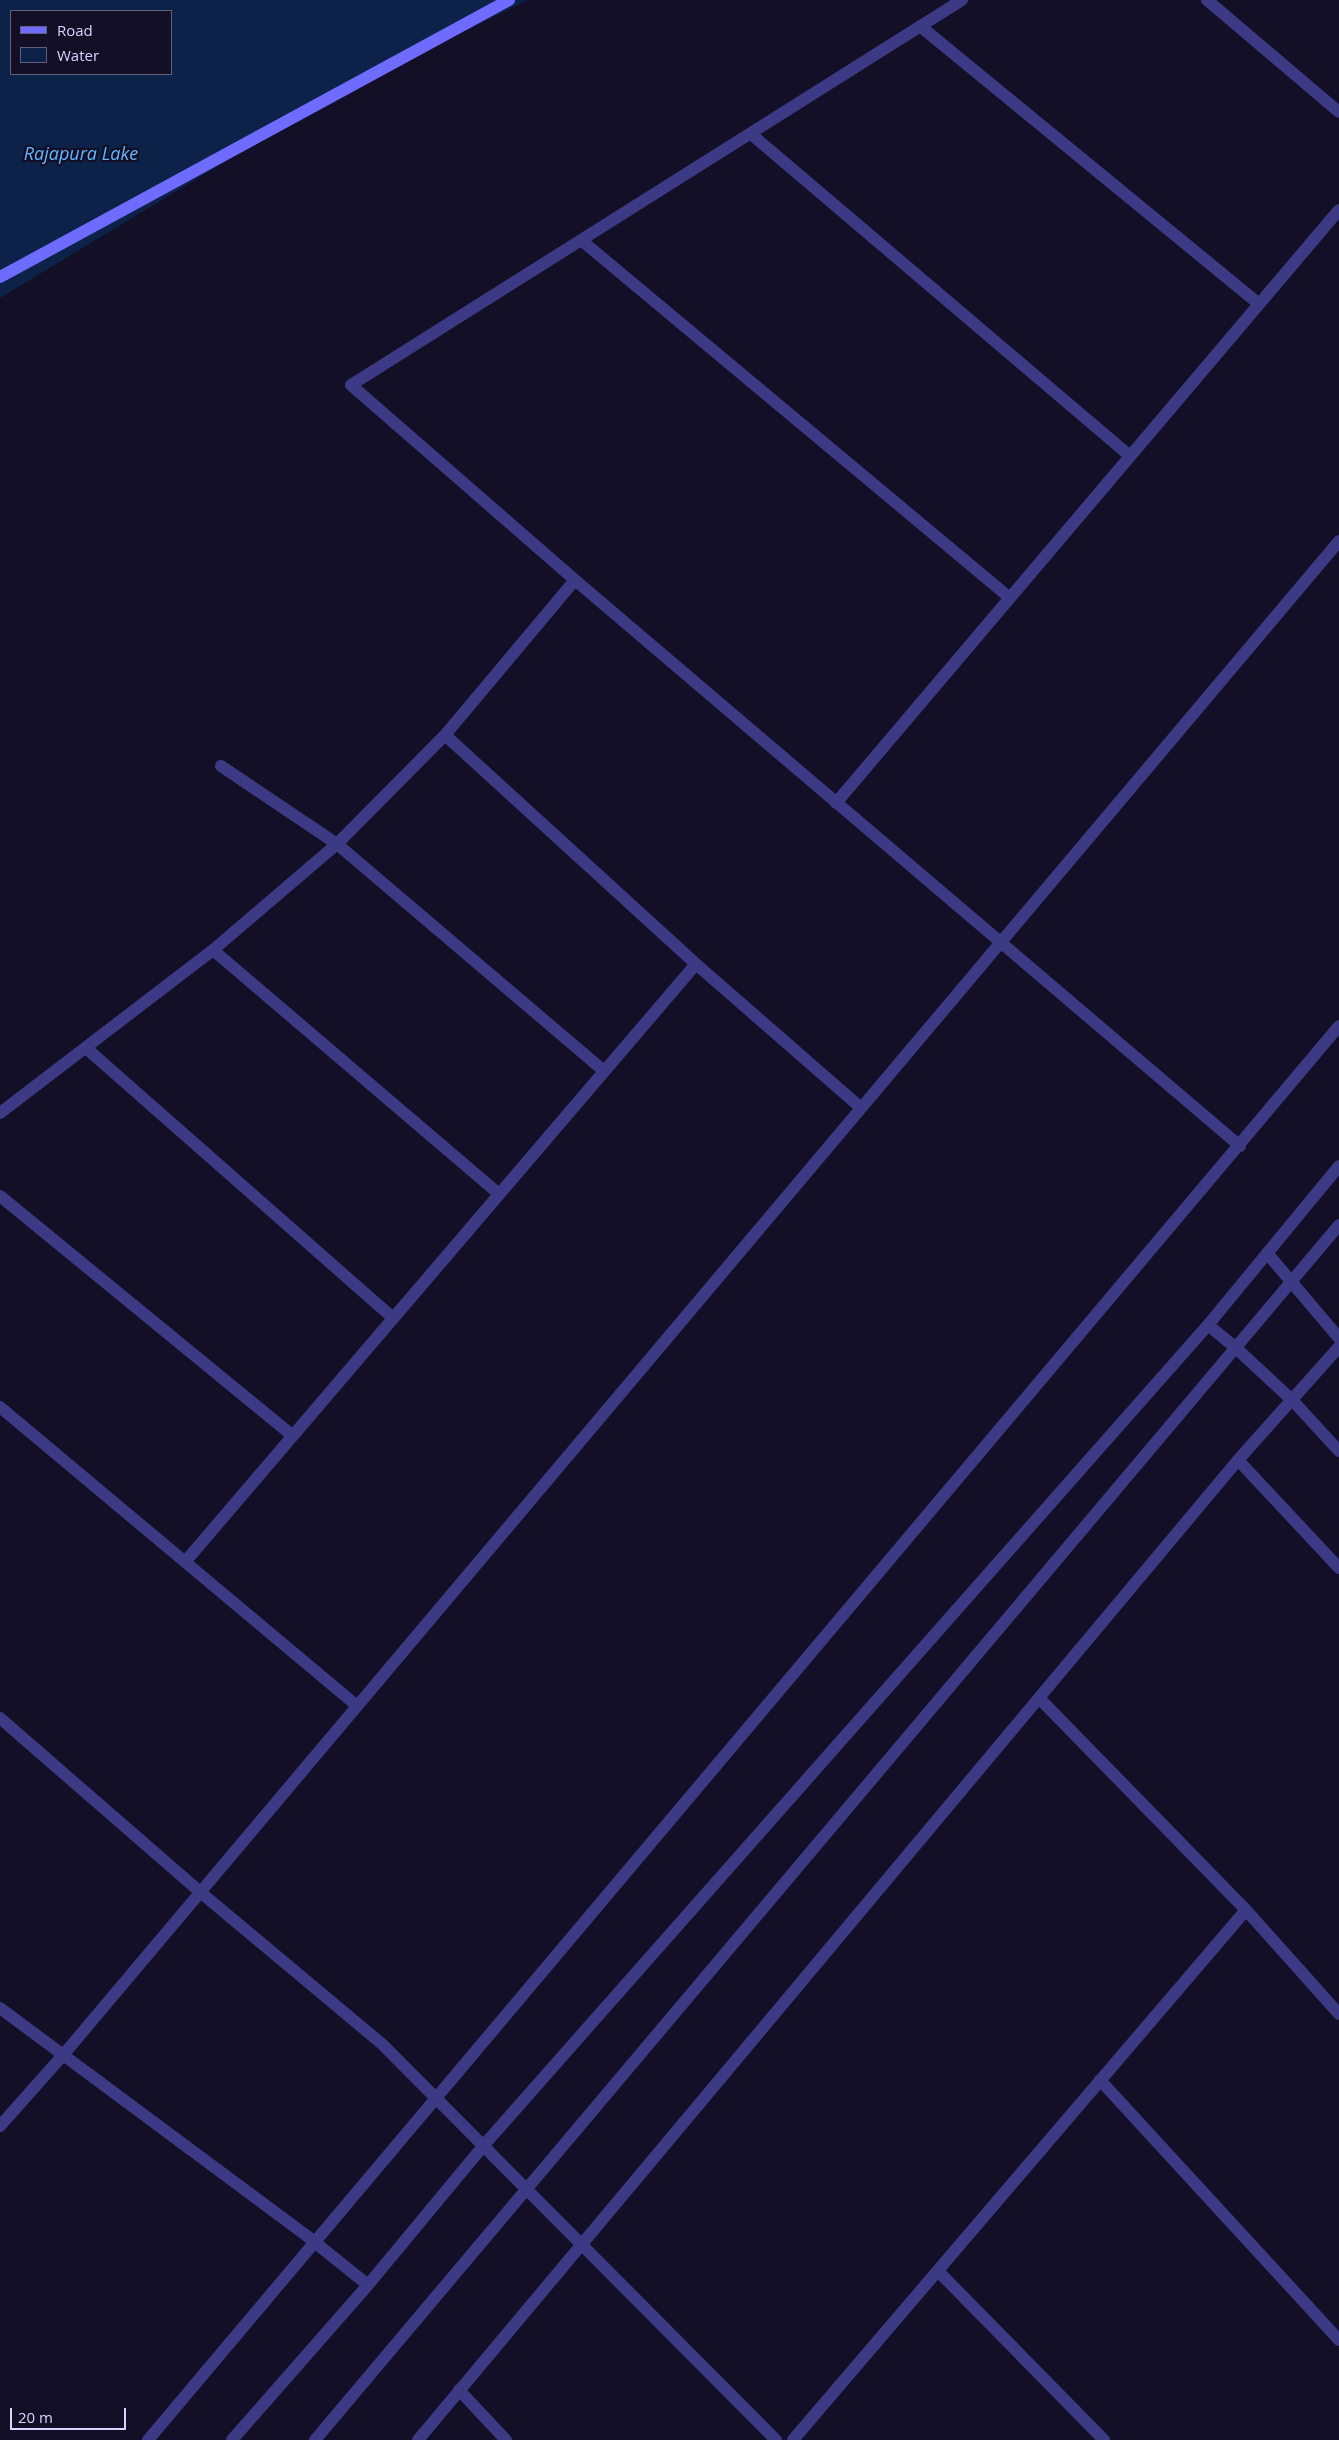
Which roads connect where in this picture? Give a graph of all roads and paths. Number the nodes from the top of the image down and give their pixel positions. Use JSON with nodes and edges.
{"nodes":[{"id":1,"x":509,"y":0,"type":"edge"},
{"id":2,"x":962,"y":0,"type":"edge"},
{"id":3,"x":1207,"y":0,"type":"edge"},
{"id":4,"x":920,"y":26,"type":"junction"},
{"id":5,"x":1339,"y":112,"type":"edge"},
{"id":6,"x":750,"y":134,"type":"junction"},
{"id":7,"x":1339,"y":210,"type":"edge"},
{"id":8,"x":581,"y":240,"type":"junction"},
{"id":9,"x":0,"y":277,"type":"edge"},
{"id":10,"x":1259,"y":304,"type":"junction"},
{"id":11,"x":1130,"y":456,"type":"junction"},
{"id":12,"x":1339,"y":541,"type":"edge"},
{"id":13,"x":576,"y":580,"type":"junction"},
{"id":14,"x":1010,"y":598,"type":"junction"},
{"id":15,"x":445,"y":735,"type":"junction"},
{"id":16,"x":221,"y":766,"type":"dead end"},
{"id":17,"x":836,"y":803,"type":"junction"},
{"id":18,"x":337,"y":844,"type":"junction"},
{"id":19,"x":1001,"y":942,"type":"junction"},
{"id":20,"x":213,"y":950,"type":"junction"},
{"id":21,"x":696,"y":964,"type":"junction"},
{"id":22,"x":1339,"y":1026,"type":"edge"},
{"id":23,"x":86,"y":1048,"type":"junction"},
{"id":24,"x":604,"y":1070,"type":"junction"},
{"id":25,"x":860,"y":1107,"type":"junction"},
{"id":26,"x":0,"y":1113,"type":"edge"},
{"id":27,"x":1240,"y":1146,"type":"junction"},
{"id":28,"x":1339,"y":1166,"type":"edge"},
{"id":29,"x":499,"y":1194,"type":"junction"},
{"id":30,"x":0,"y":1196,"type":"edge"},
{"id":31,"x":1339,"y":1225,"type":"edge"},
{"id":32,"x":1267,"y":1253,"type":"junction"},
{"id":33,"x":1291,"y":1282,"type":"junction"},
{"id":34,"x":393,"y":1318,"type":"junction"},
{"id":35,"x":1208,"y":1325,"type":"junction"},
{"id":36,"x":1339,"y":1338,"type":"edge"},
{"id":37,"x":1339,"y":1347,"type":"edge"},
{"id":38,"x":1236,"y":1348,"type":"junction"},
{"id":39,"x":1293,"y":1401,"type":"junction"},
{"id":40,"x":0,"y":1407,"type":"edge"},
{"id":41,"x":293,"y":1436,"type":"junction"},
{"id":42,"x":1339,"y":1451,"type":"edge"},
{"id":43,"x":1238,"y":1460,"type":"junction"},
{"id":44,"x":185,"y":1562,"type":"junction"},
{"id":45,"x":1339,"y":1568,"type":"edge"},
{"id":46,"x":1039,"y":1698,"type":"junction"},
{"id":47,"x":356,"y":1705,"type":"junction"},
{"id":48,"x":0,"y":1718,"type":"edge"},
{"id":49,"x":199,"y":1891,"type":"junction"},
{"id":50,"x":1246,"y":1910,"type":"junction"},
{"id":51,"x":0,"y":2008,"type":"edge"},
{"id":52,"x":1339,"y":2014,"type":"edge"},
{"id":53,"x":64,"y":2054,"type":"junction"},
{"id":54,"x":1100,"y":2080,"type":"junction"},
{"id":55,"x":436,"y":2099,"type":"junction"},
{"id":56,"x":0,"y":2126,"type":"edge"},
{"id":57,"x":484,"y":2145,"type":"junction"},
{"id":58,"x":527,"y":2189,"type":"junction"},
{"id":59,"x":315,"y":2242,"type":"junction"},
{"id":60,"x":582,"y":2244,"type":"junction"},
{"id":61,"x":938,"y":2271,"type":"junction"},
{"id":62,"x":368,"y":2285,"type":"junction"},
{"id":63,"x":1339,"y":2340,"type":"edge"},
{"id":64,"x":460,"y":2390,"type":"junction"},
{"id":65,"x":148,"y":2440,"type":"edge"},
{"id":66,"x":232,"y":2440,"type":"edge"},
{"id":67,"x":315,"y":2440,"type":"edge"},
{"id":68,"x":418,"y":2440,"type":"edge"},
{"id":69,"x":506,"y":2440,"type":"edge"},
{"id":70,"x":776,"y":2440,"type":"edge"},
{"id":71,"x":793,"y":2440,"type":"edge"},
{"id":72,"x":1104,"y":2440,"type":"edge"}],
"edges":[{"from":1,"to":9,"type":"street"},
{"from":2,"to":4,"type":"street"},
{"from":3,"to":5,"type":"street"},
{"from":4,"to":6,"type":"street"},
{"from":4,"to":10,"type":"street"},
{"from":6,"to":8,"type":"street"},
{"from":6,"to":11,"type":"street"},
{"from":7,"to":10,"type":"street"},
{"from":8,"to":13,"type":"street"},
{"from":8,"to":14,"type":"street"},
{"from":10,"to":11,"type":"street"},
{"from":11,"to":14,"type":"street"},
{"from":12,"to":19,"type":"street"},
{"from":13,"to":15,"type":"street"},
{"from":13,"to":17,"type":"street"},
{"from":14,"to":17,"type":"street"},
{"from":15,"to":18,"type":"street"},
{"from":15,"to":21,"type":"street"},
{"from":16,"to":18,"type":"street"},
{"from":17,"to":19,"type":"street"},
{"from":18,"to":20,"type":"street"},
{"from":18,"to":24,"type":"street"},
{"from":19,"to":25,"type":"street"},
{"from":19,"to":27,"type":"street"},
{"from":20,"to":23,"type":"street"},
{"from":20,"to":29,"type":"street"},
{"from":21,"to":24,"type":"street"},
{"from":21,"to":25,"type":"street"},
{"from":22,"to":27,"type":"street"},
{"from":23,"to":26,"type":"street"},
{"from":23,"to":34,"type":"street"},
{"from":24,"to":29,"type":"street"},
{"from":25,"to":47,"type":"street"},
{"from":27,"to":55,"type":"street"},
{"from":28,"to":32,"type":"street"},
{"from":29,"to":34,"type":"street"},
{"from":30,"to":41,"type":"street"},
{"from":31,"to":33,"type":"street"},
{"from":32,"to":33,"type":"street"},
{"from":32,"to":35,"type":"street"},
{"from":33,"to":36,"type":"street"},
{"from":33,"to":38,"type":"street"},
{"from":34,"to":41,"type":"street"},
{"from":35,"to":38,"type":"street"},
{"from":35,"to":57,"type":"street"},
{"from":37,"to":39,"type":"street"},
{"from":38,"to":39,"type":"street"},
{"from":38,"to":58,"type":"street"},
{"from":39,"to":42,"type":"street"},
{"from":39,"to":43,"type":"street"},
{"from":40,"to":44,"type":"street"},
{"from":41,"to":44,"type":"street"},
{"from":43,"to":45,"type":"street"},
{"from":43,"to":46,"type":"street"},
{"from":44,"to":47,"type":"street"},
{"from":46,"to":50,"type":"street"},
{"from":46,"to":60,"type":"street"},
{"from":47,"to":49,"type":"street"},
{"from":48,"to":49,"type":"street"},
{"from":49,"to":53,"type":"street"},
{"from":49,"to":55,"type":"street"},
{"from":50,"to":52,"type":"street"},
{"from":50,"to":54,"type":"street"},
{"from":51,"to":53,"type":"street"},
{"from":53,"to":56,"type":"street"},
{"from":53,"to":59,"type":"street"},
{"from":54,"to":61,"type":"street"},
{"from":54,"to":63,"type":"street"},
{"from":55,"to":57,"type":"street"},
{"from":55,"to":59,"type":"street"},
{"from":57,"to":58,"type":"street"},
{"from":57,"to":62,"type":"street"},
{"from":58,"to":60,"type":"street"},
{"from":58,"to":67,"type":"street"},
{"from":59,"to":62,"type":"street"},
{"from":59,"to":65,"type":"street"},
{"from":60,"to":64,"type":"street"},
{"from":60,"to":70,"type":"street"},
{"from":61,"to":71,"type":"street"},
{"from":61,"to":72,"type":"street"},
{"from":62,"to":66,"type":"street"},
{"from":64,"to":68,"type":"street"},
{"from":64,"to":69,"type":"street"}]}
